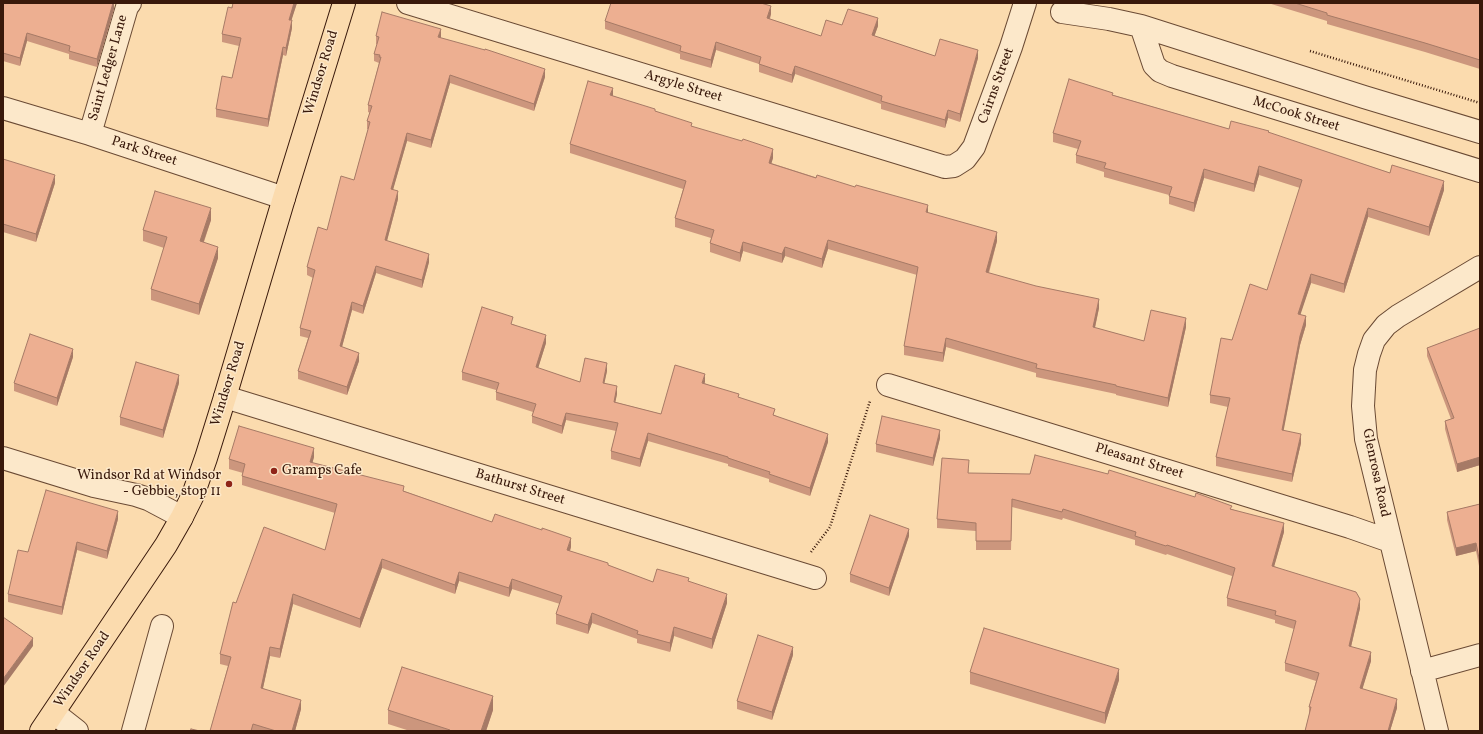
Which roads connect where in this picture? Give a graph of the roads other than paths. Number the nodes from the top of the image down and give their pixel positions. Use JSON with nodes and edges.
{"nodes":[{"id":1,"x":130,"y":3,"type":"edge"},
{"id":2,"x":344,"y":3,"type":"edge"},
{"id":3,"x":408,"y":3,"type":"edge"},
{"id":4,"x":1025,"y":3,"type":"edge"},
{"id":5,"x":1062,"y":12,"type":"dead end"},
{"id":6,"x":1141,"y":26,"type":"junction"},
{"id":7,"x":3,"y":108,"type":"edge"},
{"id":8,"x":1480,"y":132,"type":"edge"},
{"id":9,"x":90,"y":134,"type":"junction"},
{"id":10,"x":958,"y":164,"type":"joint"},
{"id":11,"x":1480,"y":171,"type":"edge"},
{"id":12,"x":284,"y":198,"type":"junction"},
{"id":13,"x":1480,"y":267,"type":"edge"},
{"id":14,"x":888,"y":385,"type":"road end"},
{"id":15,"x":225,"y":397,"type":"junction"},
{"id":16,"x":3,"y":458,"type":"edge"},
{"id":17,"x":182,"y":518,"type":"junction"},
{"id":18,"x":1390,"y":541,"type":"junction"},
{"id":19,"x":805,"y":575,"type":"road end"},
{"id":20,"x":162,"y":626,"type":"dead end"},
{"id":21,"x":1480,"y":654,"type":"edge"},
{"id":22,"x":1422,"y":671,"type":"junction"},
{"id":23,"x":54,"y":713,"type":"junction"},
{"id":24,"x":42,"y":731,"type":"edge"},
{"id":25,"x":77,"y":731,"type":"edge"},
{"id":26,"x":133,"y":731,"type":"edge"},
{"id":27,"x":1437,"y":731,"type":"edge"}],
"edges":[{"from":1,"to":9,"type":"street","name":"Saint Ledger Lane"},
{"from":2,"to":12,"type":"main road","name":"Windsor Road"},
{"from":3,"to":10,"type":"street","name":"Argyle Street"},
{"from":4,"to":10,"type":"street","name":"Cairns Street"},
{"from":5,"to":6,"type":"street"},
{"from":6,"to":8,"type":"street"},
{"from":6,"to":11,"type":"street","name":"McCook Street"},
{"from":7,"to":9,"type":"street","name":"Park Street"},
{"from":9,"to":12,"type":"street","name":"Park Street"},
{"from":12,"to":15,"type":"main road","name":"Windsor Road"},
{"from":13,"to":18,"type":"street","name":"Glenrosa Road"},
{"from":14,"to":18,"type":"street","name":"Pleasant Street"},
{"from":15,"to":17,"type":"main road","name":"Windsor Road"},
{"from":15,"to":19,"type":"street","name":"Bathurst Street"},
{"from":16,"to":17,"type":"street"},
{"from":17,"to":23,"type":"main road","name":"Windsor Road"},
{"from":18,"to":22,"type":"street","name":"Glenrosa Road"},
{"from":20,"to":26,"type":"street"},
{"from":21,"to":22,"type":"street"},
{"from":22,"to":27,"type":"street","name":"Glenrosa Road"},
{"from":23,"to":24,"type":"main road","name":"Windsor Road"},
{"from":23,"to":25,"type":"street"}]}
